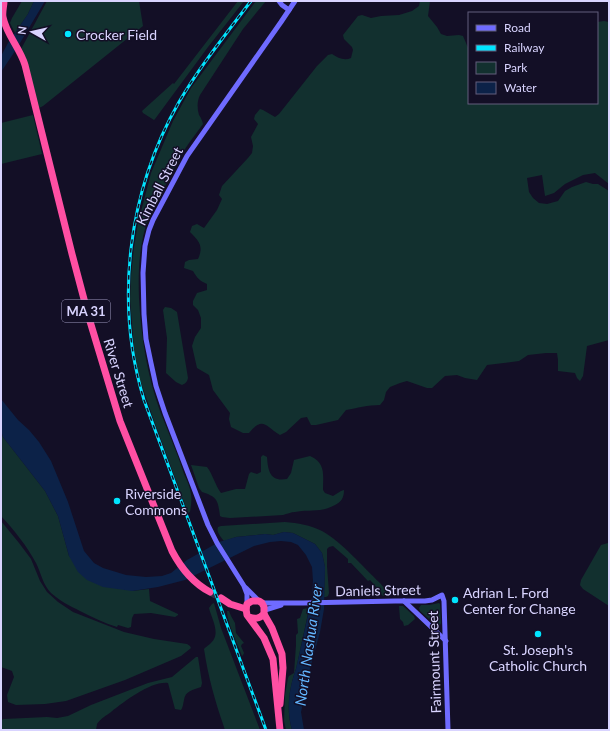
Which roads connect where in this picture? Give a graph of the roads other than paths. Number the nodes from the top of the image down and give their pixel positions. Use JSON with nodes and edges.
{"nodes":[{"id":1,"x":4,"y":1,"type":"edge"},
{"id":2,"x":279,"y":1,"type":"edge"},
{"id":3,"x":292,"y":2,"type":"edge"},
{"id":4,"x":1,"y":6,"type":"edge"},
{"id":5,"x":289,"y":10,"type":"junction"},
{"id":6,"x":3,"y":24,"type":"edge"},
{"id":7,"x":244,"y":586,"type":"junction"},
{"id":8,"x":210,"y":592,"type":"tunnel mouth"},
{"id":9,"x":442,"y":595,"type":"joint"},
{"id":10,"x":221,"y":598,"type":"tunnel mouth"},
{"id":11,"x":404,"y":601,"type":"junction"},
{"id":12,"x":419,"y":601,"type":"junction"},
{"id":13,"x":256,"y":606,"type":"junction"},
{"id":14,"x":415,"y":612,"type":"junction"},
{"id":15,"x":249,"y":617,"type":"junction"},
{"id":16,"x":445,"y":626,"type":"junction"},
{"id":17,"x":435,"y":631,"type":"junction"},
{"id":18,"x":446,"y":640,"type":"junction"},
{"id":19,"x":280,"y":728,"type":"edge"},
{"id":20,"x":448,"y":730,"type":"edge"}],
"edges":[{"from":1,"to":4,"type":"highway","number":"MA 31"},
{"from":1,"to":6,"type":"highway","number":"MA 31"},
{"from":2,"to":5,"type":"main road"},
{"from":3,"to":5,"type":"main road","name":"Kimball Street"},
{"from":5,"to":7,"type":"main road","name":"Kimball Street"},
{"from":6,"to":8,"type":"highway","name":"River Street","number":"MA 31"},
{"from":7,"to":13,"type":"main road","name":"Kimball Street"},
{"from":7,"to":13,"type":"main road","name":"Kimball Street"},
{"from":9,"to":12,"type":"main road","name":"Daniels Street"},
{"from":9,"to":16,"type":"main road","name":"Fairmount Street"},
{"from":10,"to":13,"type":"highway"},
{"from":11,"to":12,"type":"main road","name":"Daniels Street"},
{"from":11,"to":13,"type":"main road","name":"Daniels Street"},
{"from":11,"to":14,"type":"main road"},
{"from":12,"to":14,"type":"main road"},
{"from":13,"to":15,"type":"highway"},
{"from":13,"to":15,"type":"highway"},
{"from":13,"to":19,"type":"highway"},
{"from":14,"to":17,"type":"main road"},
{"from":15,"to":19,"type":"highway"},
{"from":16,"to":17,"type":"main road"},
{"from":16,"to":18,"type":"main road","name":"Fairmount Street"},
{"from":17,"to":18,"type":"main road"},
{"from":18,"to":20,"type":"main road","name":"Fairmount Street"}]}
